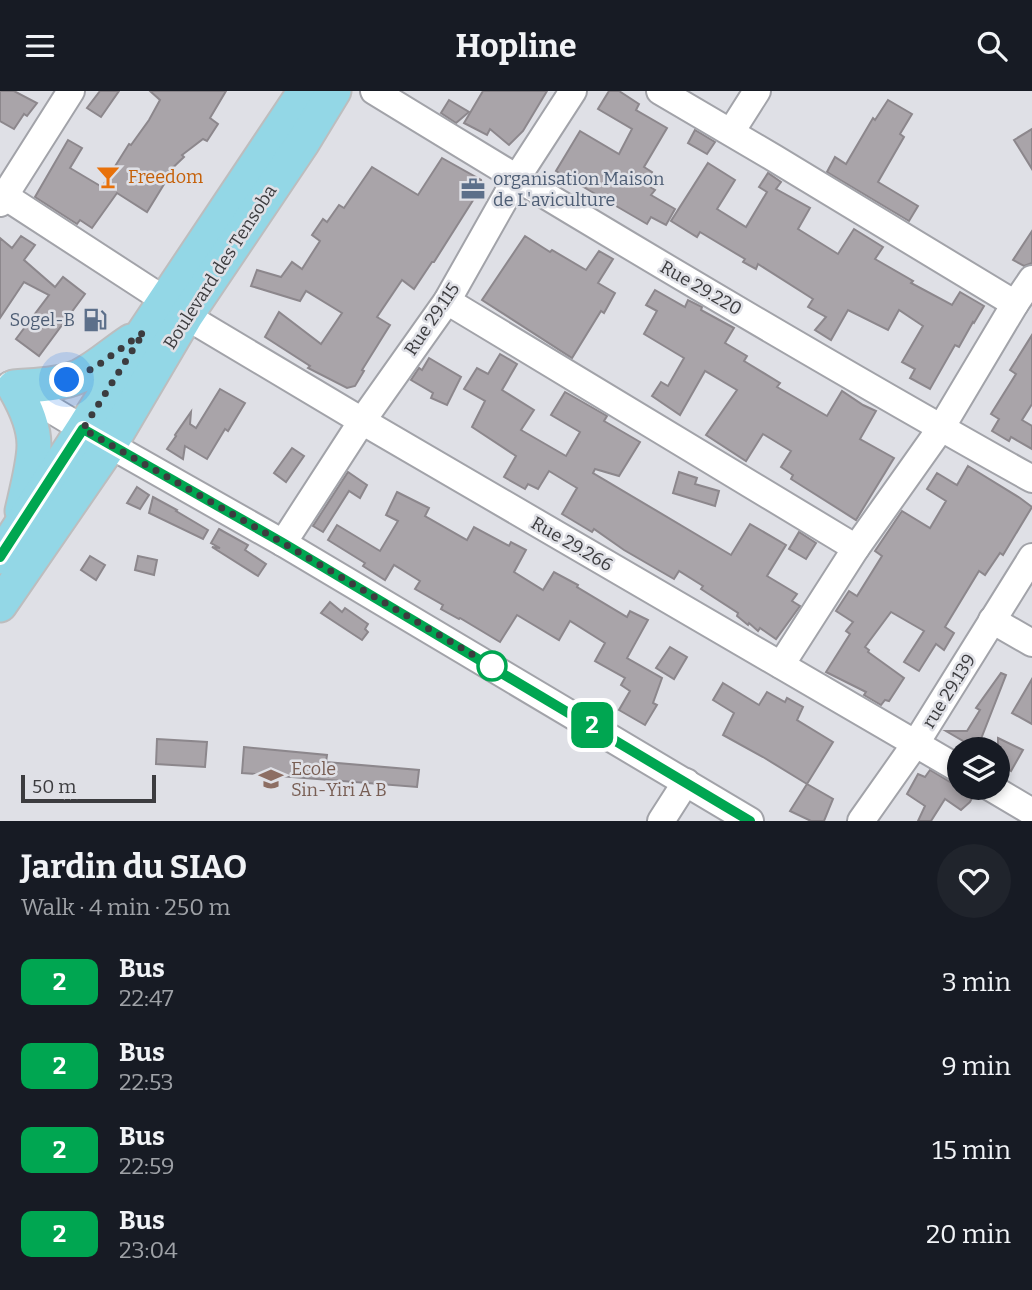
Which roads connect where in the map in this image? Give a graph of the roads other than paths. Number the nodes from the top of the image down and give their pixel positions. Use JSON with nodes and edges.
{"nodes":[{"id":1,"x":71,"y":91,"type":"edge"},
{"id":2,"x":305,"y":91,"type":"edge"},
{"id":3,"x":334,"y":91,"type":"edge"},
{"id":4,"x":374,"y":91,"type":"edge"},
{"id":5,"x":573,"y":91,"type":"edge"},
{"id":6,"x":660,"y":91,"type":"edge"},
{"id":7,"x":757,"y":91,"type":"edge"},
{"id":8,"x":730,"y":132,"type":"junction"},
{"id":9,"x":516,"y":179,"type":"junction"},
{"id":10,"x":1,"y":197,"type":"edge"},
{"id":11,"x":1032,"y":279,"type":"edge"},
{"id":12,"x":447,"y":301,"type":"junction"},
{"id":13,"x":1015,"y":304,"type":"junction"},
{"id":14,"x":176,"y":309,"type":"junction"},
{"id":15,"x":144,"y":332,"type":"junction"},
{"id":16,"x":7,"y":383,"type":"edge"},
{"id":17,"x":362,"y":421,"type":"junction"},
{"id":18,"x":941,"y":428,"type":"junction"},
{"id":19,"x":97,"y":437,"type":"junction"},
{"id":20,"x":1032,"y":479,"type":"edge"},
{"id":21,"x":283,"y":543,"type":"junction"},
{"id":22,"x":856,"y":548,"type":"junction"},
{"id":23,"x":5,"y":549,"type":"edge"},
{"id":24,"x":1032,"y":557,"type":"edge"},
{"id":25,"x":0,"y":605,"type":"edge"},
{"id":26,"x":992,"y":620,"type":"junction"},
{"id":27,"x":1032,"y":643,"type":"edge"},
{"id":28,"x":781,"y":665,"type":"junction"},
{"id":29,"x":916,"y":743,"type":"junction"},
{"id":30,"x":947,"y":762,"type":"edge"},
{"id":31,"x":686,"y":782,"type":"junction"},
{"id":32,"x":1010,"y":799,"type":"edge"},
{"id":33,"x":1032,"y":812,"type":"edge"},
{"id":34,"x":661,"y":821,"type":"edge"},
{"id":35,"x":750,"y":821,"type":"edge"},
{"id":36,"x":861,"y":821,"type":"edge"}],
"edges":[{"from":1,"to":10,"type":"street"},
{"from":2,"to":14,"type":"main road","name":"Boulevard des Tensoba"},
{"from":3,"to":14,"type":"main road","name":"Boulevard des Tensoba"},
{"from":4,"to":9,"type":"street","name":"Rue 29.220"},
{"from":5,"to":9,"type":"street","name":"Rue 29.115"},
{"from":6,"to":8,"type":"street"},
{"from":7,"to":8,"type":"street"},
{"from":8,"to":13,"type":"street"},
{"from":9,"to":12,"type":"street","name":"Rue 29.115"},
{"from":9,"to":18,"type":"street","name":"Rue 29.220"},
{"from":10,"to":14,"type":"street","name":"Rue 29.266"},
{"from":11,"to":13,"type":"street"},
{"from":12,"to":17,"type":"street","name":"Rue 29.115"},
{"from":12,"to":22,"type":"street"},
{"from":13,"to":18,"type":"street"},
{"from":14,"to":15,"type":"main road","name":"Boulevard des Tensoba"},
{"from":14,"to":17,"type":"street","name":"Rue 29.266"},
{"from":14,"to":19,"type":"main road","name":"Boulevard des Tensoba"},
{"from":15,"to":16,"type":"main road"},
{"from":15,"to":19,"type":"main road","name":"Boulevard des Tensoba"},
{"from":16,"to":19,"type":"street"},
{"from":16,"to":23,"type":"main road"},
{"from":17,"to":21,"type":"street","name":"Rue 29.115"},
{"from":17,"to":28,"type":"street","name":"Rue 29.266"},
{"from":18,"to":20,"type":"street","name":"Rue 29.220"},
{"from":18,"to":22,"type":"street"},
{"from":19,"to":21,"type":"street"},
{"from":19,"to":23,"type":"main road"},
{"from":19,"to":25,"type":"main road"},
{"from":21,"to":31,"type":"street"},
{"from":22,"to":28,"type":"street"},
{"from":24,"to":26,"type":"street","name":"rue 29.139"},
{"from":26,"to":27,"type":"street"},
{"from":26,"to":29,"type":"street","name":"rue 29.139"},
{"from":28,"to":29,"type":"street","name":"Rue 29.266"},
{"from":29,"to":30,"type":"street","name":"Rue 29.266"},
{"from":29,"to":36,"type":"street","name":"rue 29.139"},
{"from":31,"to":34,"type":"street"},
{"from":31,"to":35,"type":"street"},
{"from":32,"to":33,"type":"street"}]}
